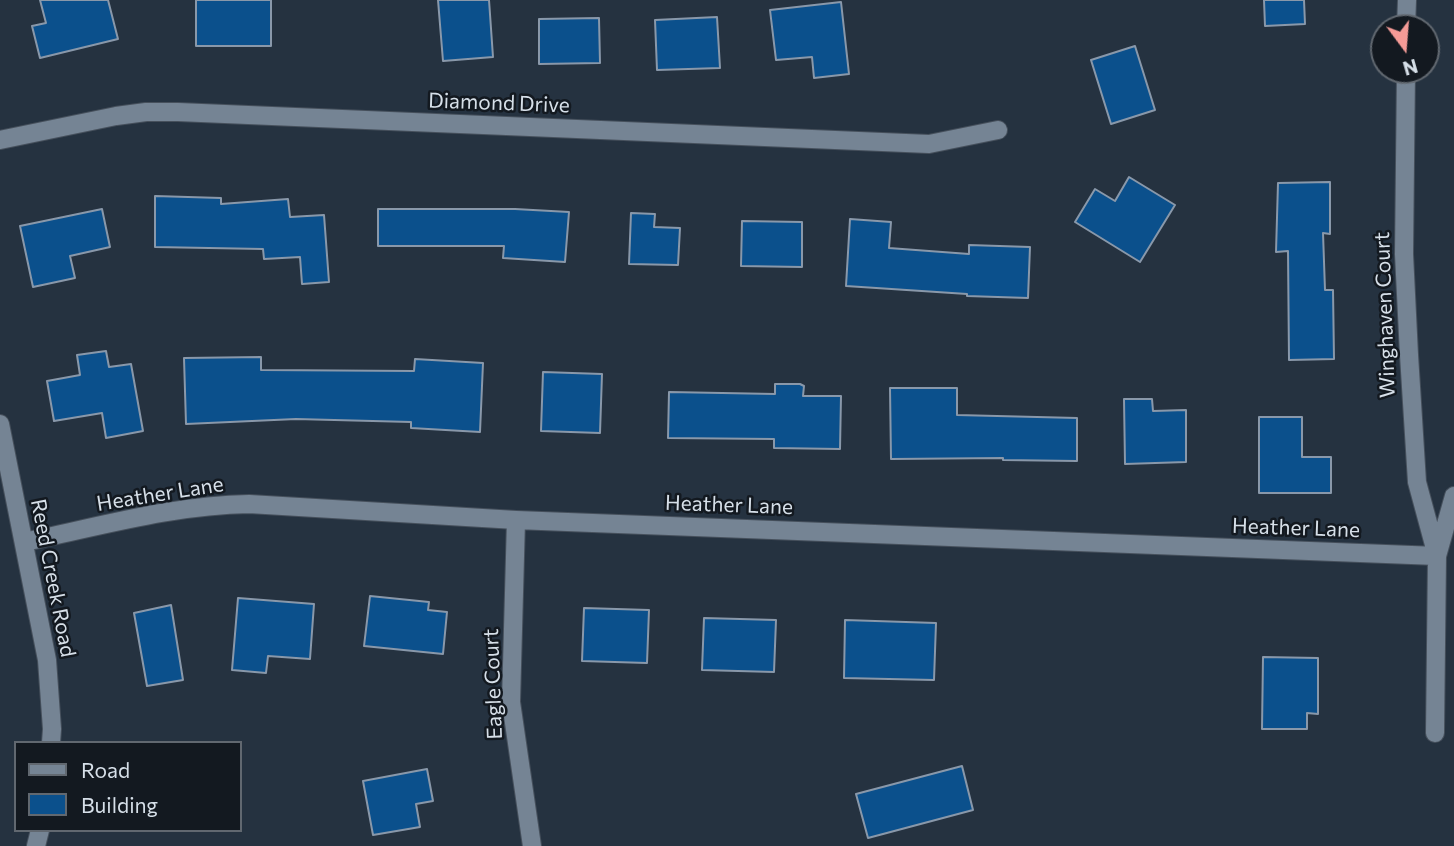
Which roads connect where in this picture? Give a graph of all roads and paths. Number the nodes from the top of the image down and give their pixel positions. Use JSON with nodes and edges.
{"nodes":[{"id":1,"x":1406,"y":84,"type":"edge"},
{"id":2,"x":998,"y":130,"type":"dead end"},
{"id":3,"x":0,"y":140,"type":"edge"},
{"id":4,"x":0,"y":424,"type":"edge"},
{"id":5,"x":1454,"y":496,"type":"edge"},
{"id":6,"x":516,"y":520,"type":"junction"},
{"id":7,"x":24,"y":542,"type":"junction"},
{"id":8,"x":1437,"y":556,"type":"junction"},
{"id":9,"x":1435,"y":733,"type":"dead end"},
{"id":10,"x":51,"y":741,"type":"edge"},
{"id":11,"x":532,"y":846,"type":"edge"}],
"edges":[{"from":1,"to":8,"type":"street","name":"Winghaven Court"},
{"from":2,"to":3,"type":"street","name":"Diamond Drive"},
{"from":4,"to":7,"type":"street","name":"Reed Creek Road"},
{"from":5,"to":8,"type":"street","name":"Winghaven Court"},
{"from":6,"to":7,"type":"street","name":"Heather Lane"},
{"from":6,"to":8,"type":"street","name":"Heather Lane"},
{"from":6,"to":11,"type":"street","name":"Eagle Court"},
{"from":7,"to":10,"type":"street","name":"Reed Creek Road"},
{"from":8,"to":9,"type":"street","name":"Winghaven Court"}]}
